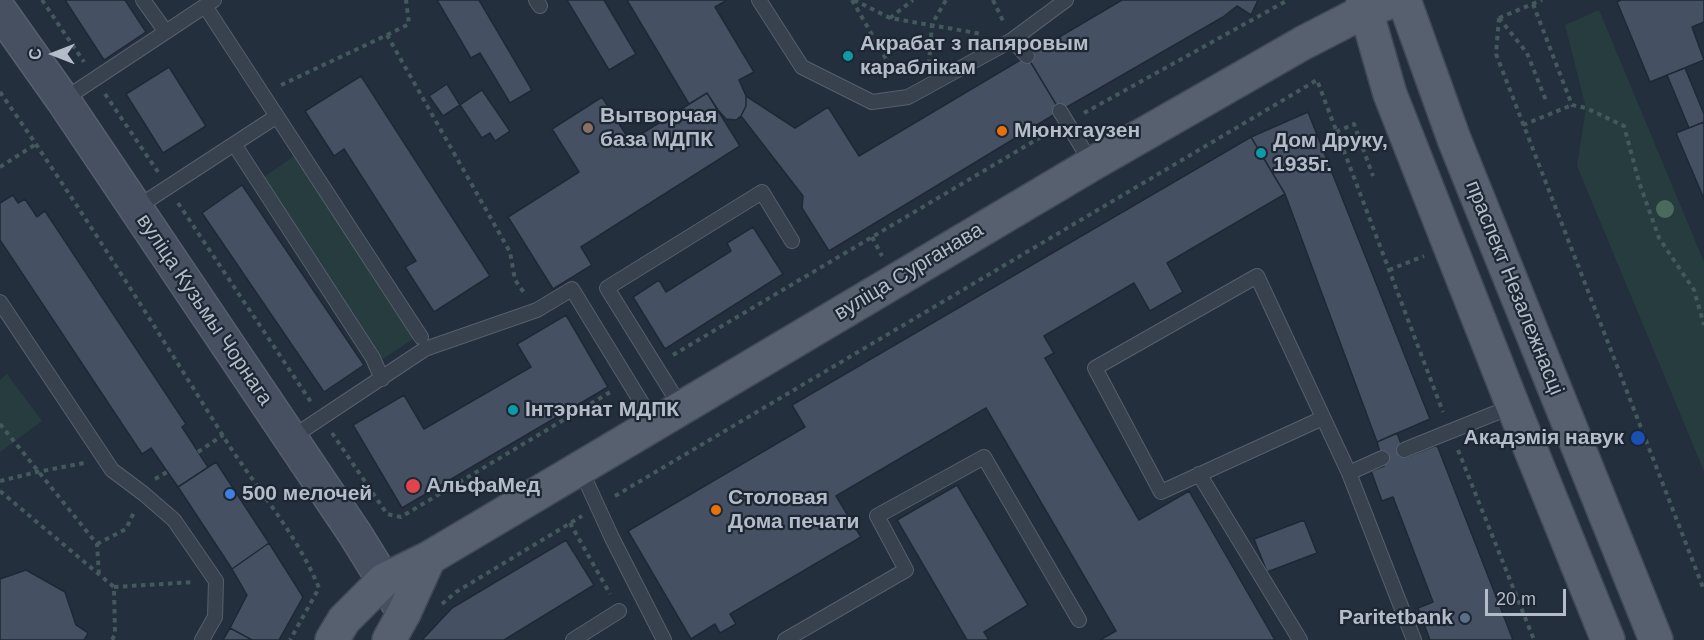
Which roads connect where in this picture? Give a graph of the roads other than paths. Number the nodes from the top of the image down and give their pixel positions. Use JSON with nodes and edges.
{"nodes":[{"id":1,"x":143,"y":0,"type":"edge"},
{"id":2,"x":759,"y":0,"type":"edge"},
{"id":3,"x":1066,"y":0,"type":"edge"},
{"id":4,"x":1404,"y":0,"type":"edge"},
{"id":5,"x":209,"y":3,"type":"edge"},
{"id":6,"x":1374,"y":4,"type":"edge"},
{"id":7,"x":0,"y":10,"type":"edge"},
{"id":8,"x":166,"y":32,"type":"junction"},
{"id":9,"x":1012,"y":40,"type":"junction"},
{"id":10,"x":1027,"y":56,"type":"dead end"},
{"id":11,"x":63,"y":100,"type":"junction"},
{"id":12,"x":277,"y":116,"type":"junction"},
{"id":13,"x":1064,"y":116,"type":"road end"},
{"id":14,"x":234,"y":144,"type":"junction"},
{"id":15,"x":1092,"y":164,"type":"junction"},
{"id":16,"x":136,"y":208,"type":"junction"},
{"id":17,"x":792,"y":241,"type":"dead end"},
{"id":18,"x":0,"y":302,"type":"edge"},
{"id":19,"x":422,"y":337,"type":"dead end"},
{"id":20,"x":382,"y":379,"type":"junction"},
{"id":21,"x":1513,"y":406,"type":"junction"},
{"id":22,"x":668,"y":415,"type":"junction"},
{"id":23,"x":1323,"y":418,"type":"junction"},
{"id":24,"x":291,"y":439,"type":"junction"},
{"id":25,"x":1404,"y":450,"type":"dead end"},
{"id":26,"x":1382,"y":458,"type":"dead end"},
{"id":27,"x":580,"y":468,"type":"junction"},
{"id":28,"x":1349,"y":473,"type":"junction"},
{"id":29,"x":1199,"y":474,"type":"junction"},
{"id":30,"x":429,"y":558,"type":"junction"},
{"id":31,"x":384,"y":580,"type":"junction"},
{"id":32,"x":619,"y":611,"type":"road end"},
{"id":33,"x":1079,"y":620,"type":"dead end"},
{"id":34,"x":396,"y":627,"type":"edge"},
{"id":35,"x":202,"y":640,"type":"edge"},
{"id":36,"x":332,"y":640,"type":"edge"},
{"id":37,"x":573,"y":640,"type":"edge"},
{"id":38,"x":664,"y":640,"type":"edge"},
{"id":39,"x":785,"y":640,"type":"edge"},
{"id":40,"x":1300,"y":640,"type":"edge"},
{"id":41,"x":1414,"y":640,"type":"edge"},
{"id":42,"x":1608,"y":640,"type":"edge"},
{"id":43,"x":1656,"y":640,"type":"edge"}],
"edges":[{"from":1,"to":8,"type":"lane"},
{"from":2,"to":9,"type":"lane"},
{"from":3,"to":9,"type":"lane"},
{"from":4,"to":43,"type":"main road","name":"праспект Незалежнасці"},
{"from":5,"to":8,"type":"lane"},
{"from":5,"to":12,"type":"lane"},
{"from":6,"to":15,"type":"main road","name":"вуліца Сурганава"},
{"from":6,"to":21,"type":"main road","name":"праспект Незалежнасці"},
{"from":7,"to":11,"type":"main road","name":"вуліца Кузьмы Чорнага"},
{"from":8,"to":11,"type":"lane"},
{"from":9,"to":10,"type":"lane"},
{"from":11,"to":16,"type":"main road","name":"вуліца Кузьмы Чорнага"},
{"from":12,"to":14,"type":"lane"},
{"from":12,"to":19,"type":"lane"},
{"from":13,"to":15,"type":"lane"},
{"from":14,"to":16,"type":"lane"},
{"from":14,"to":20,"type":"lane"},
{"from":15,"to":22,"type":"main road","name":"вуліца Сурганава"},
{"from":16,"to":24,"type":"main road","name":"вуліца Кузьмы Чорнага"},
{"from":17,"to":22,"type":"lane"},
{"from":18,"to":35,"type":"lane"},
{"from":20,"to":22,"type":"lane"},
{"from":20,"to":24,"type":"lane"},
{"from":21,"to":25,"type":"lane"},
{"from":21,"to":42,"type":"main road","name":"праспект Незалежнасці"},
{"from":22,"to":27,"type":"main road","name":"вуліца Сурганава"},
{"from":23,"to":28,"type":"lane"},
{"from":23,"to":29,"type":"lane"},
{"from":23,"to":29,"type":"lane"},
{"from":24,"to":31,"type":"main road","name":"вуліца Кузьмы Чорнага"},
{"from":26,"to":28,"type":"lane"},
{"from":27,"to":30,"type":"main road","name":"вуліца Сурганава"},
{"from":27,"to":38,"type":"lane"},
{"from":28,"to":41,"type":"lane"},
{"from":29,"to":40,"type":"lane"},
{"from":30,"to":31,"type":"main road","name":"вуліца Сурганава"},
{"from":30,"to":34,"type":"main road"},
{"from":31,"to":34,"type":"main road","name":"вуліца Кузьмы Чорнага"},
{"from":31,"to":36,"type":"main road","name":"вуліца Сурганава"},
{"from":32,"to":37,"type":"lane"},
{"from":33,"to":39,"type":"lane"}]}
